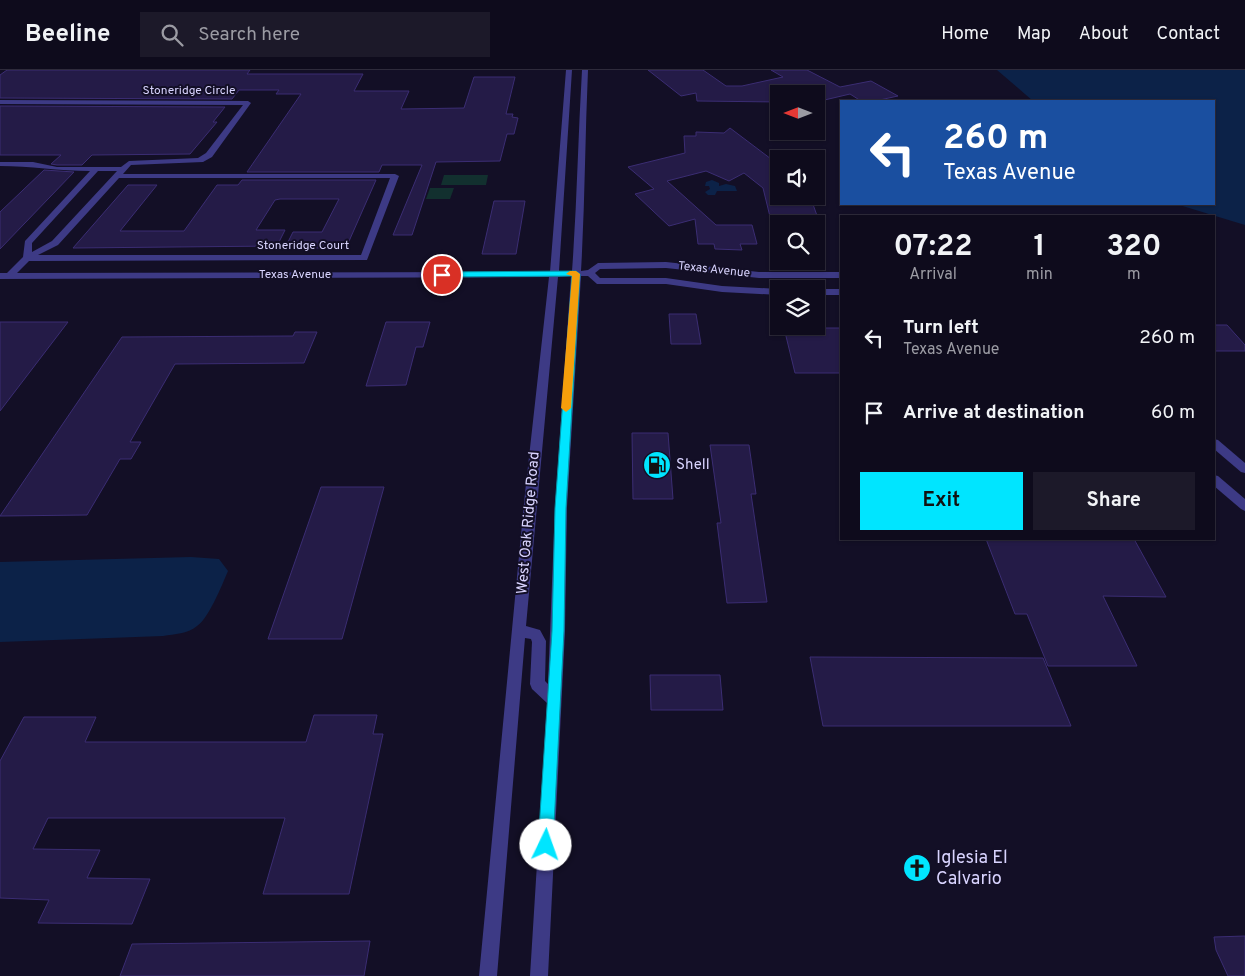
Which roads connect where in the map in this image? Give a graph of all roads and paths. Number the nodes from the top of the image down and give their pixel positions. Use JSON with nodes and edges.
{"nodes":[{"id":1,"x":569,"y":70,"type":"edge"},
{"id":2,"x":585,"y":70,"type":"edge"},
{"id":3,"x":0,"y":102,"type":"edge"},
{"id":4,"x":564,"y":132,"type":"junction"},
{"id":5,"x":0,"y":164,"type":"edge"},
{"id":6,"x":123,"y":169,"type":"junction"},
{"id":7,"x":96,"y":170,"type":"junction"},
{"id":8,"x":580,"y":170,"type":"junction"},
{"id":9,"x":117,"y":176,"type":"junction"},
{"id":10,"x":27,"y":258,"type":"junction"},
{"id":11,"x":666,"y":265,"type":"junction"},
{"id":12,"x":590,"y":273,"type":"junction"},
{"id":13,"x":554,"y":274,"type":"junction"},
{"id":14,"x":576,"y":274,"type":"junction"},
{"id":15,"x":779,"y":275,"type":"junction"},
{"id":16,"x":840,"y":275,"type":"edge"},
{"id":17,"x":5,"y":276,"type":"edge"},
{"id":18,"x":780,"y":280,"type":"edge"},
{"id":19,"x":666,"y":281,"type":"junction"},
{"id":20,"x":770,"y":292,"type":"edge"},
{"id":21,"x":825,"y":292,"type":"edge"},
{"id":22,"x":840,"y":292,"type":"edge"},
{"id":23,"x":1215,"y":444,"type":"edge"},
{"id":24,"x":1245,"y":469,"type":"edge"},
{"id":25,"x":1215,"y":480,"type":"edge"},
{"id":26,"x":1245,"y":506,"type":"edge"},
{"id":27,"x":520,"y":631,"type":"junction"},
{"id":28,"x":554,"y":700,"type":"junction"},
{"id":29,"x":488,"y":976,"type":"edge"},
{"id":30,"x":539,"y":976,"type":"edge"}],
"edges":[{"from":1,"to":4,"type":"street","name":"West Oak Ridge Road"},
{"from":2,"to":8,"type":"street","name":"West Oak Ridge Road"},
{"from":3,"to":6,"type":"street","name":"Stoneridge Circle"},
{"from":4,"to":8,"type":"street"},
{"from":4,"to":13,"type":"street","name":"West Oak Ridge Road"},
{"from":5,"to":7,"type":"street","name":"Stoneridge Circle"},
{"from":6,"to":7,"type":"street","name":"Stoneridge Circle"},
{"from":6,"to":9,"type":"street"},
{"from":7,"to":10,"type":"street"},
{"from":8,"to":14,"type":"street","name":"West Oak Ridge Road"},
{"from":9,"to":10,"type":"street"},
{"from":9,"to":10,"type":"street","name":"Stoneridge Court"},
{"from":10,"to":17,"type":"street"},
{"from":11,"to":12,"type":"street","name":"Texas Avenue"},
{"from":11,"to":15,"type":"street","name":"Texas Avenue"},
{"from":11,"to":19,"type":"street"},
{"from":12,"to":14,"type":"street","name":"Texas Avenue"},
{"from":12,"to":19,"type":"street","name":"Texas Avenue"},
{"from":13,"to":14,"type":"street","name":"Texas Avenue"},
{"from":13,"to":17,"type":"street","name":"Texas Avenue"},
{"from":13,"to":27,"type":"street","name":"West Oak Ridge Road"},
{"from":14,"to":28,"type":"street","name":"West Oak Ridge Road"},
{"from":15,"to":16,"type":"street","name":"Texas Avenue"},
{"from":15,"to":18,"type":"street"},
{"from":19,"to":20,"type":"street","name":"Texas Avenue"},
{"from":21,"to":22,"type":"street"},
{"from":23,"to":24,"type":"street"},
{"from":25,"to":26,"type":"street"},
{"from":27,"to":28,"type":"street"},
{"from":27,"to":29,"type":"street","name":"West Oak Ridge Road"},
{"from":28,"to":30,"type":"street","name":"West Oak Ridge Road"}]}
